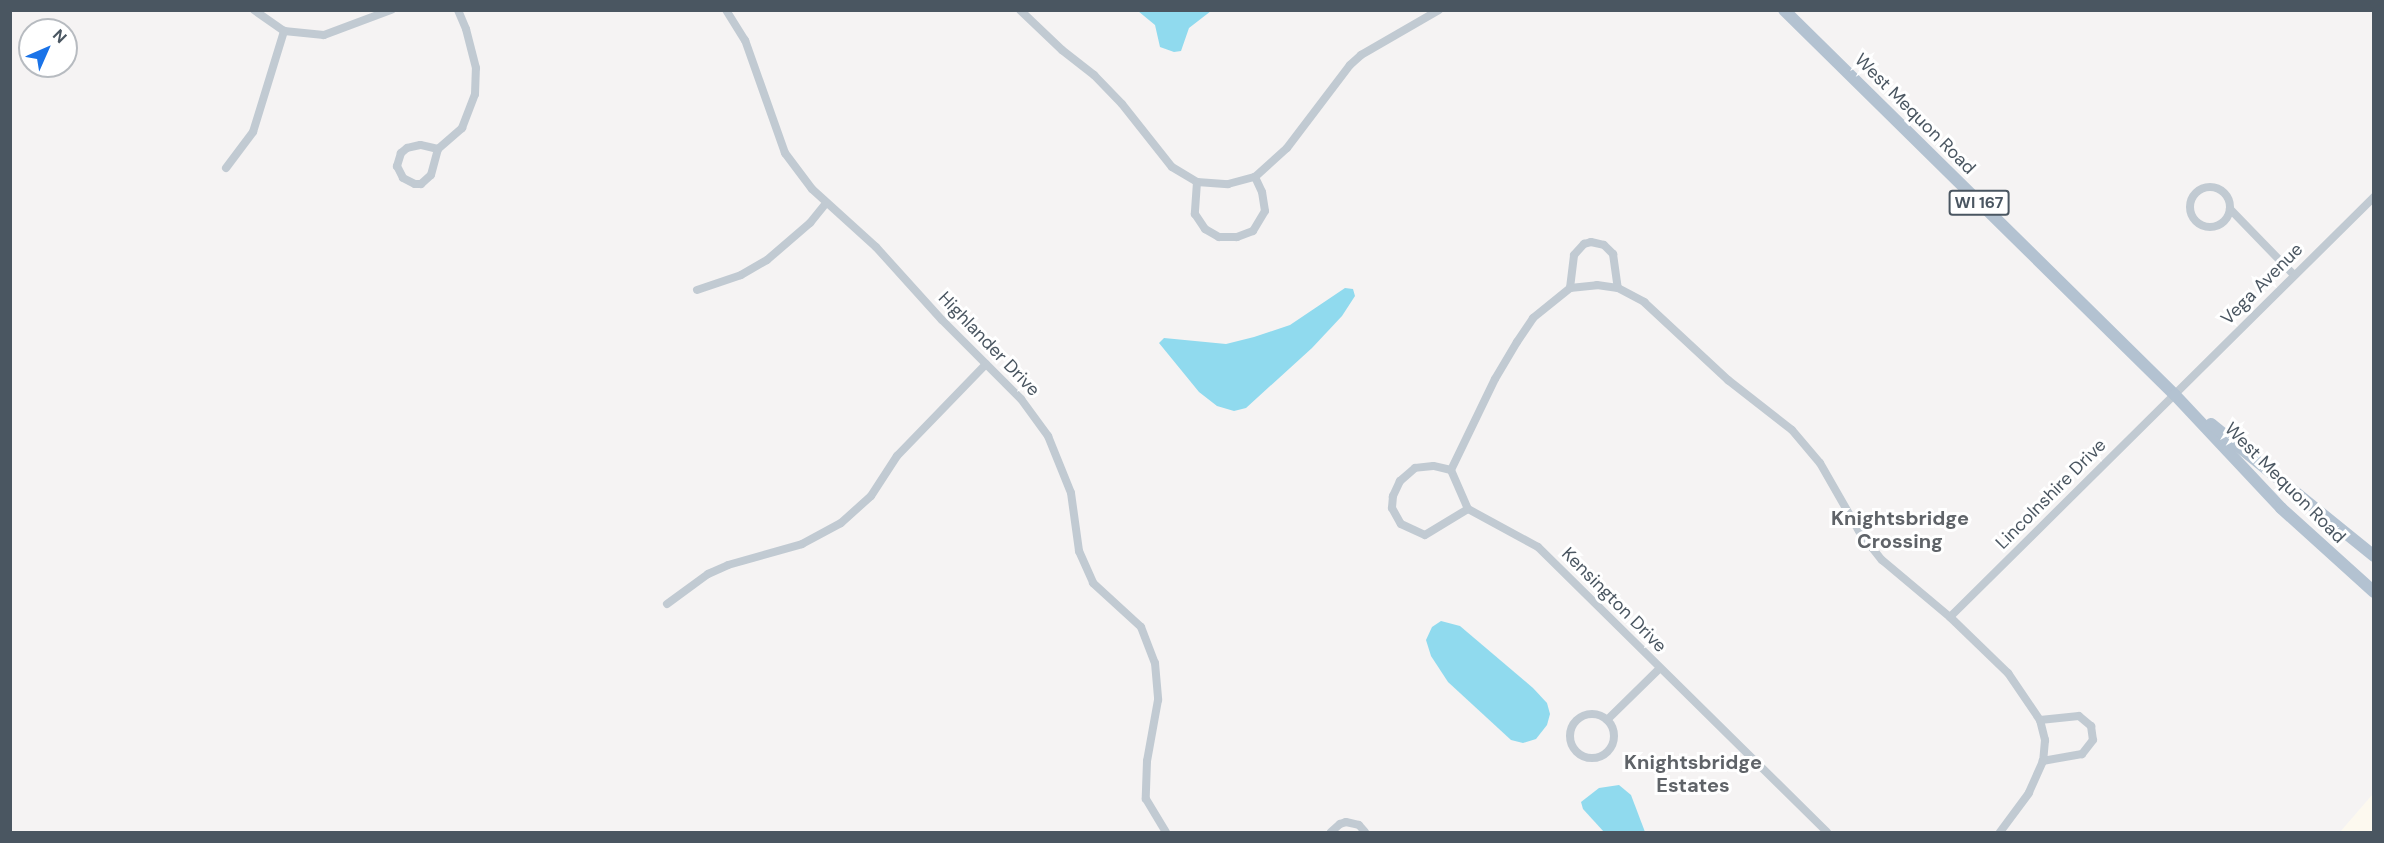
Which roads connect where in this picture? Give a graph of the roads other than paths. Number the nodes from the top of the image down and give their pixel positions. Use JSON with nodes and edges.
{"nodes":[{"id":1,"x":254,"y":10,"type":"edge"},
{"id":2,"x":391,"y":10,"type":"edge"},
{"id":3,"x":458,"y":10,"type":"edge"},
{"id":4,"x":726,"y":10,"type":"edge"},
{"id":5,"x":1020,"y":10,"type":"edge"},
{"id":6,"x":1439,"y":10,"type":"edge"},
{"id":7,"x":1784,"y":10,"type":"edge"},
{"id":8,"x":284,"y":32,"type":"junction"},
{"id":9,"x":438,"y":149,"type":"junction"},
{"id":10,"x":226,"y":168,"type":"dead end"},
{"id":11,"x":1256,"y":177,"type":"junction"},
{"id":12,"x":1197,"y":182,"type":"junction"},
{"id":13,"x":2373,"y":197,"type":"edge"},
{"id":14,"x":826,"y":203,"type":"junction"},
{"id":15,"x":2230,"y":209,"type":"junction"},
{"id":16,"x":2295,"y":274,"type":"junction"},
{"id":17,"x":1570,"y":288,"type":"junction"},
{"id":18,"x":1618,"y":288,"type":"junction"},
{"id":19,"x":697,"y":290,"type":"dead end"},
{"id":20,"x":986,"y":364,"type":"junction"},
{"id":21,"x":2175,"y":395,"type":"junction"},
{"id":22,"x":1451,"y":470,"type":"junction"},
{"id":23,"x":1467,"y":509,"type":"junction"},
{"id":24,"x":2373,"y":556,"type":"edge"},
{"id":25,"x":2373,"y":592,"type":"edge"},
{"id":26,"x":668,"y":604,"type":"dead end"},
{"id":27,"x":1950,"y":617,"type":"junction"},
{"id":28,"x":1659,"y":669,"type":"junction"},
{"id":29,"x":1607,"y":720,"type":"junction"},
{"id":30,"x":2040,"y":720,"type":"junction"},
{"id":31,"x":2043,"y":761,"type":"junction"},
{"id":32,"x":1166,"y":832,"type":"edge"},
{"id":33,"x":1331,"y":832,"type":"edge"},
{"id":34,"x":1365,"y":832,"type":"edge"},
{"id":35,"x":1827,"y":832,"type":"edge"},
{"id":36,"x":2000,"y":832,"type":"edge"}],
"edges":[{"from":1,"to":8,"type":"street"},
{"from":2,"to":8,"type":"street"},
{"from":3,"to":9,"type":"street"},
{"from":4,"to":14,"type":"street","name":"Highlander Drive"},
{"from":5,"to":12,"type":"street"},
{"from":6,"to":11,"type":"street"},
{"from":7,"to":21,"type":"main road","name":"West Mequon Road","number":"WI 167"},
{"from":8,"to":10,"type":"street"},
{"from":9,"to":9,"type":"street"},
{"from":11,"to":12,"type":"street"},
{"from":11,"to":12,"type":"street"},
{"from":13,"to":16,"type":"street","name":"Vega Avenue"},
{"from":14,"to":19,"type":"street"},
{"from":14,"to":20,"type":"street","name":"Highlander Drive"},
{"from":15,"to":15,"type":"street"},
{"from":15,"to":16,"type":"street"},
{"from":16,"to":21,"type":"street","name":"Vega Avenue"},
{"from":17,"to":18,"type":"street"},
{"from":17,"to":18,"type":"street"},
{"from":17,"to":22,"type":"street"},
{"from":18,"to":27,"type":"street"},
{"from":20,"to":26,"type":"street"},
{"from":20,"to":32,"type":"street","name":"Highlander Drive"},
{"from":21,"to":24,"type":"main road","name":"West Mequon Road","number":"WI 167"},
{"from":21,"to":25,"type":"main road","name":"West Mequon Road","number":"WI 167"},
{"from":21,"to":27,"type":"street","name":"Lincolnshire Drive"},
{"from":22,"to":23,"type":"street"},
{"from":22,"to":23,"type":"street"},
{"from":23,"to":28,"type":"street","name":"Kensington Drive"},
{"from":27,"to":30,"type":"street"},
{"from":28,"to":29,"type":"street"},
{"from":28,"to":35,"type":"street","name":"Kensington Drive"},
{"from":29,"to":29,"type":"street"},
{"from":30,"to":31,"type":"street"},
{"from":30,"to":31,"type":"street"},
{"from":31,"to":36,"type":"street"},
{"from":33,"to":34,"type":"street"}]}
